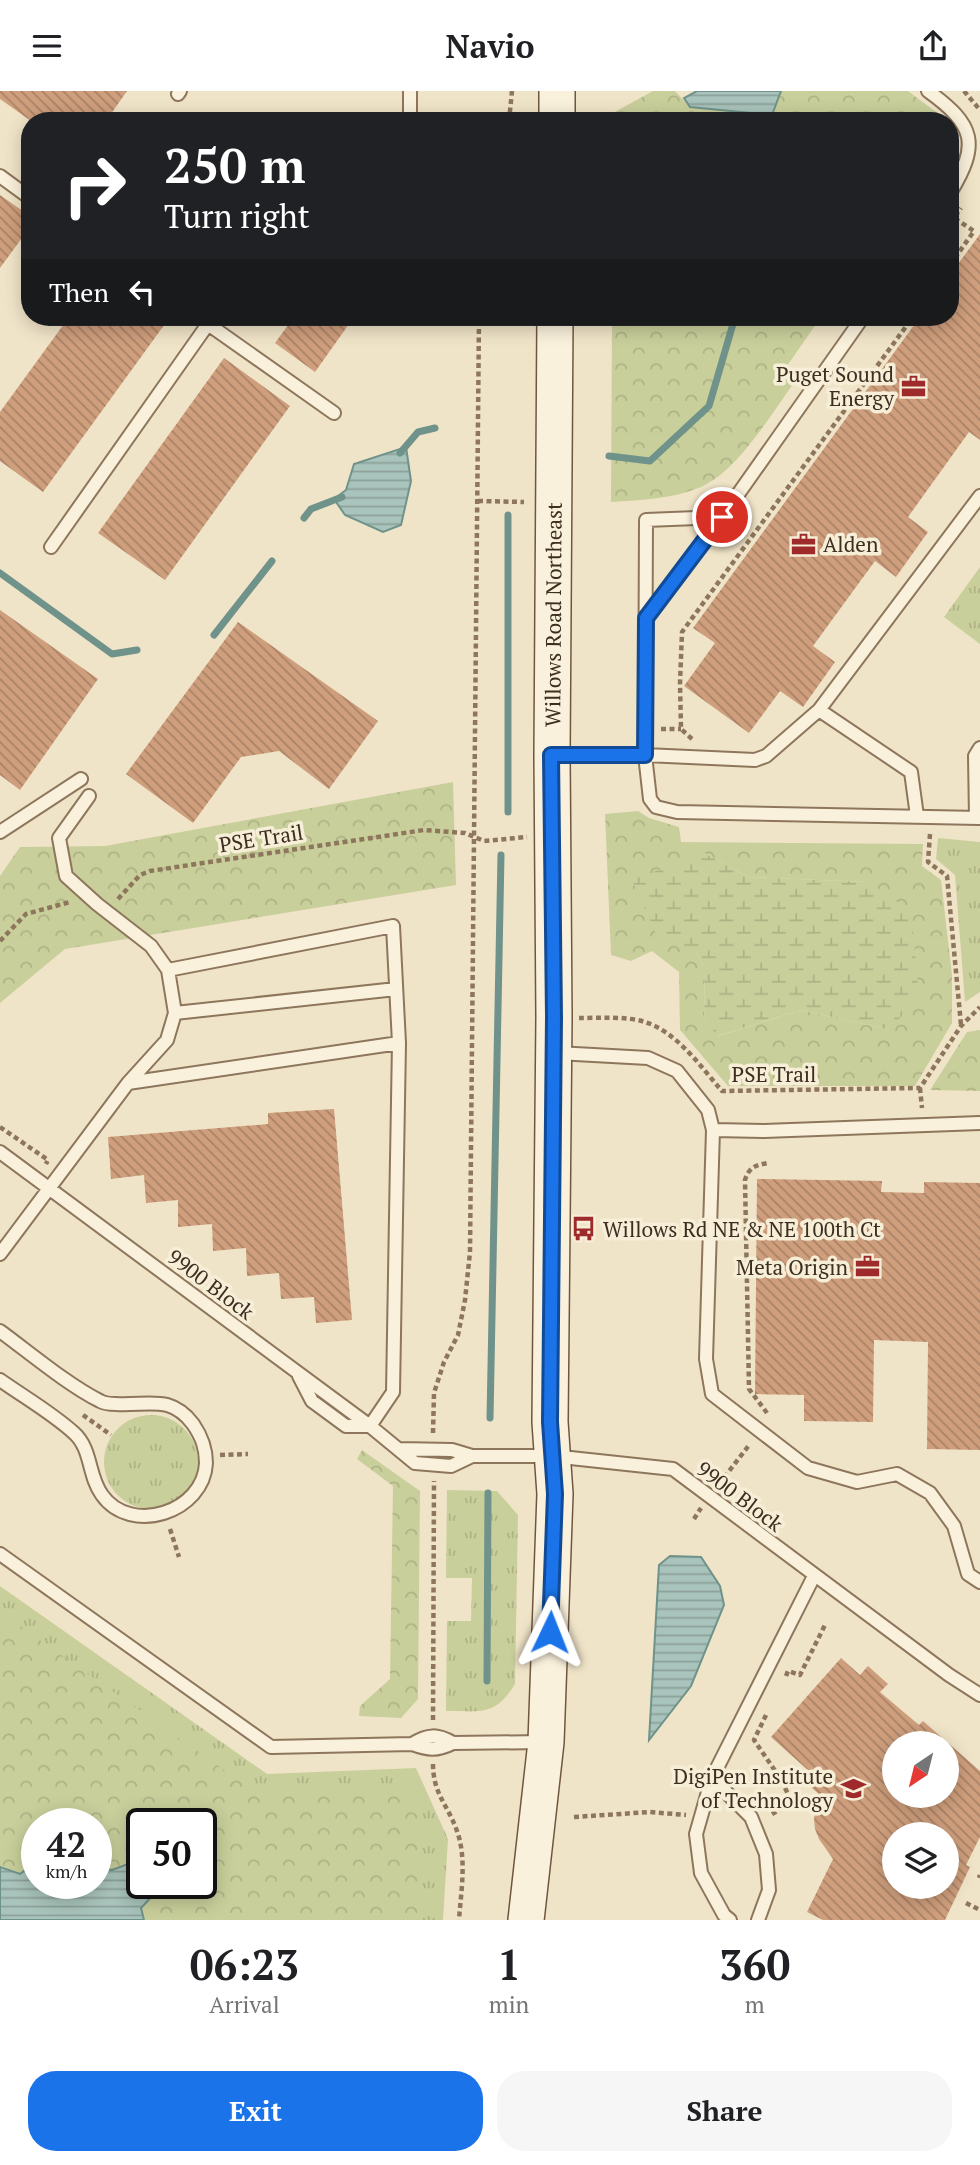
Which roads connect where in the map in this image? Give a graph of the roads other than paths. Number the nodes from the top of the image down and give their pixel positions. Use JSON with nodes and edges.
{"nodes":[{"id":1,"x":410,"y":91,"type":"edge"},
{"id":2,"x":557,"y":91,"type":"edge"},
{"id":3,"x":928,"y":91,"type":"edge"},
{"id":4,"x":410,"y":112,"type":"edge"},
{"id":5,"x":557,"y":112,"type":"edge"},
{"id":6,"x":953,"y":112,"type":"edge"},
{"id":7,"x":959,"y":117,"type":"edge"},
{"id":8,"x":0,"y":176,"type":"edge"},
{"id":9,"x":959,"y":180,"type":"edge"},
{"id":10,"x":21,"y":191,"type":"edge"},
{"id":11,"x":199,"y":326,"type":"edge"},
{"id":12,"x":211,"y":326,"type":"edge"},
{"id":13,"x":555,"y":326,"type":"edge"},
{"id":14,"x":857,"y":326,"type":"edge"},
{"id":15,"x":334,"y":413,"type":"dead end"},
{"id":16,"x":980,"y":496,"type":"edge"},
{"id":17,"x":722,"y":517,"type":"junction"},
{"id":18,"x":51,"y":547,"type":"dead end"},
{"id":19,"x":646,"y":618,"type":"junction"},
{"id":20,"x":819,"y":710,"type":"junction"},
{"id":21,"x":980,"y":748,"type":"edge"},
{"id":22,"x":551,"y":755,"type":"junction"},
{"id":23,"x":645,"y":755,"type":"junction"},
{"id":24,"x":81,"y":779,"type":"dead end"},
{"id":25,"x":89,"y":796,"type":"dead end"},
{"id":26,"x":916,"y":816,"type":"junction"},
{"id":27,"x":978,"y":818,"type":"edge"},
{"id":28,"x":0,"y":832,"type":"edge"},
{"id":29,"x":168,"y":970,"type":"junction"},
{"id":30,"x":396,"y":989,"type":"junction"},
{"id":31,"x":175,"y":1013,"type":"junction"},
{"id":32,"x":399,"y":1043,"type":"junction"},
{"id":33,"x":553,"y":1053,"type":"junction"},
{"id":34,"x":128,"y":1083,"type":"junction"},
{"id":35,"x":980,"y":1123,"type":"edge"},
{"id":36,"x":713,"y":1130,"type":"junction"},
{"id":37,"x":0,"y":1152,"type":"edge"},
{"id":38,"x":50,"y":1188,"type":"junction"},
{"id":39,"x":0,"y":1254,"type":"edge"},
{"id":40,"x":0,"y":1331,"type":"edge"},
{"id":41,"x":0,"y":1380,"type":"edge"},
{"id":42,"x":370,"y":1426,"type":"junction"},
{"id":43,"x":552,"y":1456,"type":"junction"},
{"id":44,"x":0,"y":1554,"type":"edge"},
{"id":45,"x":814,"y":1576,"type":"junction"},
{"id":46,"x":980,"y":1582,"type":"edge"},
{"id":47,"x":980,"y":1695,"type":"edge"},
{"id":48,"x":546,"y":1742,"type":"junction"},
{"id":49,"x":712,"y":1778,"type":"junction"},
{"id":50,"x":526,"y":1920,"type":"edge"},
{"id":51,"x":730,"y":1920,"type":"edge"},
{"id":52,"x":758,"y":1920,"type":"edge"}],
"edges":[{"from":1,"to":4,"type":"lane"},
{"from":2,"to":5,"type":"main road"},
{"from":3,"to":6,"type":"lane"},
{"from":7,"to":9,"type":"lane"},
{"from":8,"to":10,"type":"lane"},
{"from":11,"to":18,"type":"lane"},
{"from":12,"to":15,"type":"lane"},
{"from":13,"to":22,"type":"main road","name":"Willows Road Northeast"},
{"from":14,"to":17,"type":"lane"},
{"from":16,"to":20,"type":"lane"},
{"from":17,"to":19,"type":"lane"},
{"from":17,"to":19,"type":"lane"},
{"from":19,"to":23,"type":"lane"},
{"from":20,"to":23,"type":"lane"},
{"from":20,"to":26,"type":"lane"},
{"from":21,"to":27,"type":"lane"},
{"from":22,"to":23,"type":"lane"},
{"from":22,"to":33,"type":"main road","name":"Willows Road Northeast"},
{"from":23,"to":26,"type":"lane"},
{"from":24,"to":28,"type":"lane"},
{"from":25,"to":29,"type":"lane"},
{"from":26,"to":27,"type":"lane"},
{"from":29,"to":30,"type":"lane"},
{"from":29,"to":31,"type":"lane"},
{"from":30,"to":31,"type":"lane"},
{"from":30,"to":32,"type":"lane"},
{"from":31,"to":34,"type":"lane"},
{"from":32,"to":34,"type":"lane"},
{"from":32,"to":42,"type":"lane"},
{"from":33,"to":36,"type":"lane"},
{"from":33,"to":43,"type":"main road","name":"Willows Road Northeast"},
{"from":34,"to":38,"type":"lane"},
{"from":35,"to":36,"type":"lane"},
{"from":36,"to":46,"type":"lane"},
{"from":37,"to":38,"type":"lane","name":"9900 Block"},
{"from":38,"to":39,"type":"lane"},
{"from":38,"to":42,"type":"lane","name":"9900 Block"},
{"from":40,"to":41,"type":"lane"},
{"from":42,"to":43,"type":"lane","name":"9900 Block"},
{"from":43,"to":45,"type":"lane","name":"9900 Block"},
{"from":43,"to":48,"type":"main road","name":"Willows Road Northeast"},
{"from":44,"to":48,"type":"lane"},
{"from":45,"to":47,"type":"lane","name":"9900 Block"},
{"from":45,"to":49,"type":"lane"},
{"from":48,"to":50,"type":"main road","name":"Willows Road Northeast"},
{"from":49,"to":51,"type":"lane"},
{"from":49,"to":52,"type":"lane"}]}
